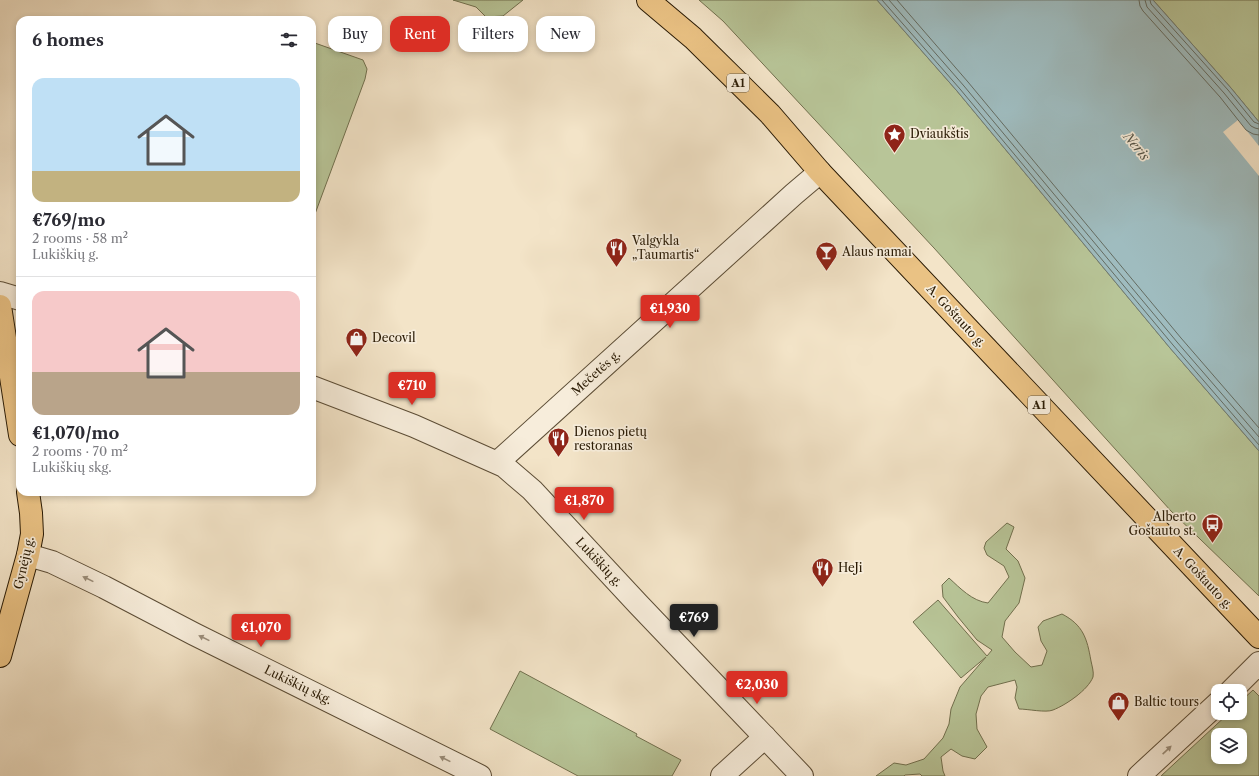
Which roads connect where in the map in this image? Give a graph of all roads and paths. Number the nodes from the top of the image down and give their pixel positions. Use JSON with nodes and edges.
{"nodes":[{"id":1,"x":648,"y":0,"type":"edge"},
{"id":2,"x":820,"y":172,"type":"junction"},
{"id":3,"x":0,"y":294,"type":"edge"},
{"id":4,"x":16,"y":297,"type":"edge"},
{"id":5,"x":0,"y":306,"type":"edge"},
{"id":6,"x":316,"y":389,"type":"edge"},
{"id":7,"x":16,"y":409,"type":"edge"},
{"id":8,"x":498,"y":462,"type":"junction"},
{"id":9,"x":29,"y":496,"type":"edge"},
{"id":10,"x":28,"y":555,"type":"junction"},
{"id":11,"x":1259,"y":637,"type":"edge"},
{"id":12,"x":0,"y":656,"type":"edge"},
{"id":13,"x":1259,"y":663,"type":"edge"},
{"id":14,"x":1238,"y":684,"type":"edge"},
{"id":15,"x":1211,"y":709,"type":"edge"},
{"id":16,"x":765,"y":737,"type":"junction"},
{"id":17,"x":480,"y":776,"type":"edge"},
{"id":18,"x":722,"y":776,"type":"edge"},
{"id":19,"x":802,"y":776,"type":"edge"},
{"id":20,"x":1139,"y":776,"type":"edge"}],
"edges":[{"from":1,"to":2,"type":"main road","name":"A. Goštauto g.","number":"A1"},
{"from":2,"to":8,"type":"street","name":"Mečetės g."},
{"from":2,"to":11,"type":"main road","name":"A. Goštauto g.","number":"A1"},
{"from":3,"to":4,"type":"street"},
{"from":5,"to":7,"type":"main road"},
{"from":6,"to":8,"type":"street","name":"Lukiškių g."},
{"from":8,"to":16,"type":"street","name":"Lukiškių g."},
{"from":9,"to":10,"type":"main road","name":"Gynėjų g."},
{"from":10,"to":12,"type":"main road","name":"Gynėjų g."},
{"from":17,"to":10,"type":"street","name":"Lukiškių skg.","one_way":true},
{"from":13,"to":14,"type":"street"},
{"from":20,"to":15,"type":"street","one_way":true},
{"from":16,"to":18,"type":"street"},
{"from":16,"to":19,"type":"street","name":"Lukiškių g."}]}
